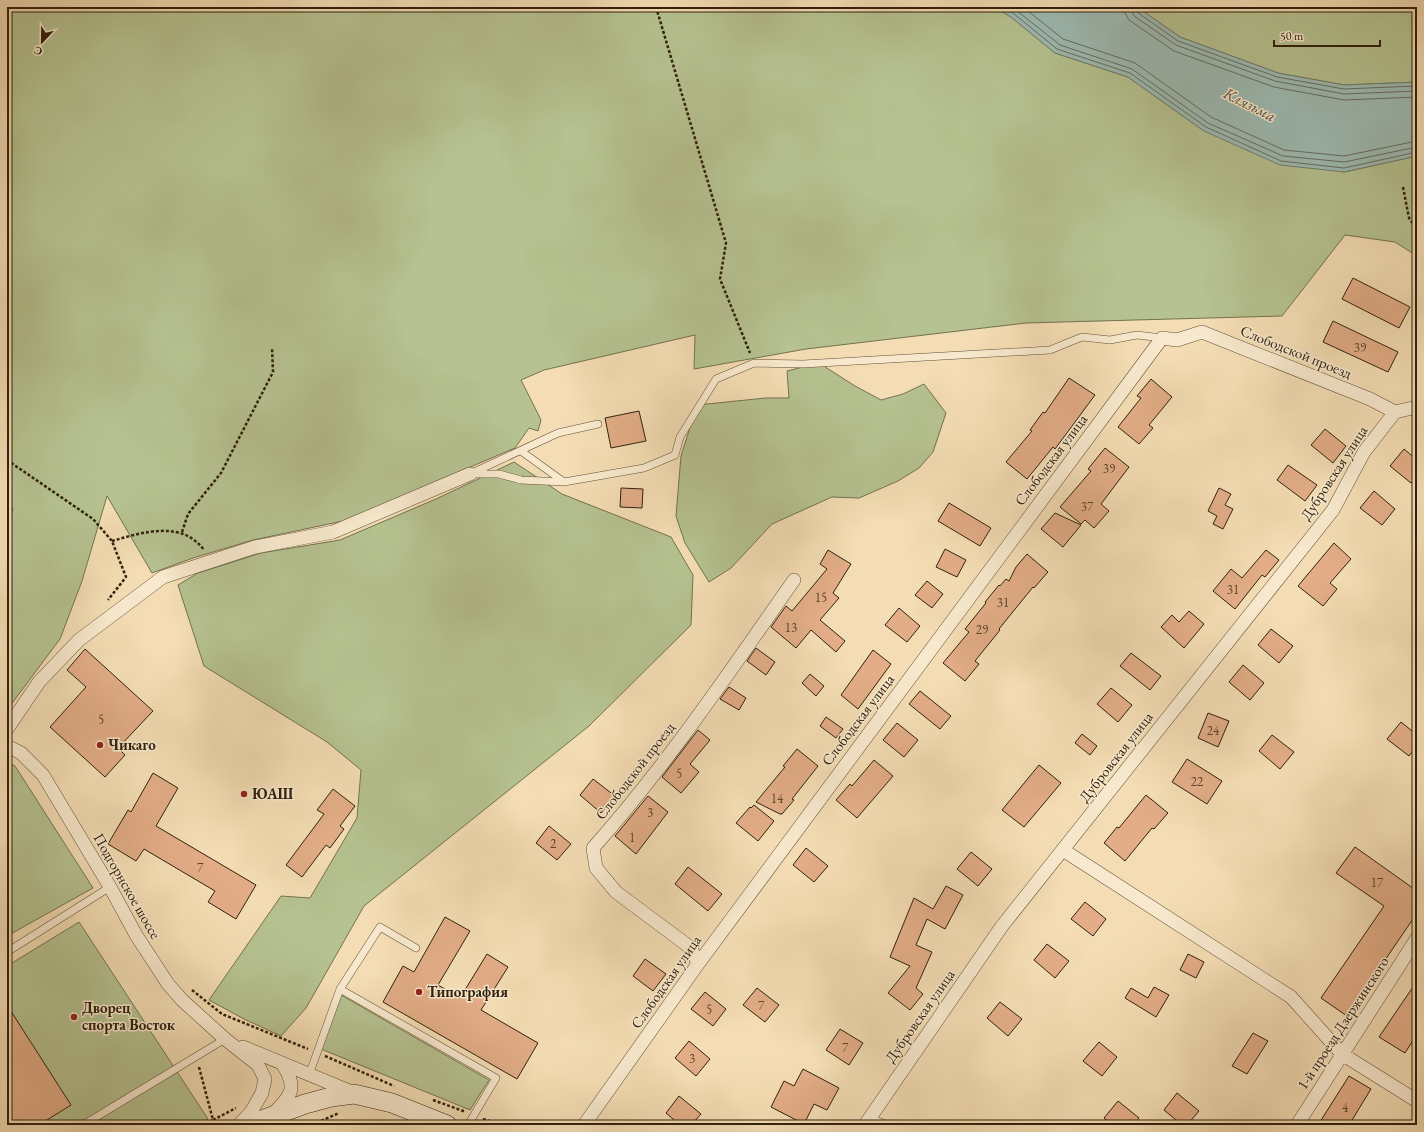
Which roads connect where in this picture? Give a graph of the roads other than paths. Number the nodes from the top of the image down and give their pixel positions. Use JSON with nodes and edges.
{"nodes":[{"id":1,"x":1162,"y":338,"type":"junction"},
{"id":2,"x":1417,"y":407,"type":"edge"},
{"id":3,"x":1395,"y":412,"type":"junction"},
{"id":4,"x":598,"y":424,"type":"dead end"},
{"id":5,"x":521,"y":451,"type":"junction"},
{"id":6,"x":470,"y":474,"type":"junction"},
{"id":7,"x":564,"y":482,"type":"junction"},
{"id":8,"x":794,"y":580,"type":"dead end"},
{"id":9,"x":7,"y":729,"type":"edge"},
{"id":10,"x":7,"y":746,"type":"edge"},
{"id":11,"x":1063,"y":850,"type":"junction"},
{"id":12,"x":110,"y":887,"type":"junction"},
{"id":13,"x":1417,"y":938,"type":"edge"},
{"id":14,"x":416,"y":948,"type":"dead end"},
{"id":15,"x":7,"y":952,"type":"edge"},
{"id":16,"x":698,"y":964,"type":"junction"},
{"id":17,"x":340,"y":989,"type":"junction"},
{"id":18,"x":225,"y":1039,"type":"junction"},
{"id":19,"x":1342,"y":1054,"type":"junction"},
{"id":20,"x":283,"y":1065,"type":"junction"},
{"id":21,"x":308,"y":1075,"type":"junction"},
{"id":22,"x":354,"y":1094,"type":"junction"},
{"id":23,"x":1417,"y":1101,"type":"edge"},
{"id":24,"x":269,"y":1118,"type":"junction"},
{"id":25,"x":867,"y":1122,"type":"edge"},
{"id":26,"x":83,"y":1125,"type":"edge"},
{"id":27,"x":239,"y":1125,"type":"edge"},
{"id":28,"x":248,"y":1125,"type":"edge"},
{"id":29,"x":448,"y":1125,"type":"edge"},
{"id":30,"x":468,"y":1125,"type":"edge"},
{"id":31,"x":584,"y":1125,"type":"edge"},
{"id":32,"x":888,"y":1125,"type":"edge"},
{"id":33,"x":1297,"y":1125,"type":"edge"}],
"edges":[{"from":1,"to":3,"type":"street","name":"Слободской проезд"},
{"from":1,"to":7,"type":"lane"},
{"from":1,"to":16,"type":"street","name":"Слободская улица"},
{"from":2,"to":3,"type":"street"},
{"from":3,"to":11,"type":"street","name":"Дубровская улица"},
{"from":4,"to":5,"type":"lane"},
{"from":5,"to":6,"type":"lane"},
{"from":5,"to":7,"type":"lane"},
{"from":6,"to":7,"type":"lane"},
{"from":6,"to":9,"type":"street"},
{"from":8,"to":16,"type":"street","name":"Слободской проезд"},
{"from":10,"to":12,"type":"street","name":"Подгорнское шоссе"},
{"from":11,"to":19,"type":"street"},
{"from":11,"to":25,"type":"street","name":"Дубровская улица"},
{"from":12,"to":15,"type":"lane"},
{"from":12,"to":18,"type":"street","name":"Подгорнское шоссе"},
{"from":13,"to":19,"type":"street","name":"1-й проезд Дзержинского"},
{"from":14,"to":17,"type":"lane"},
{"from":16,"to":31,"type":"street","name":"Слободская улица"},
{"from":17,"to":21,"type":"lane"},
{"from":17,"to":30,"type":"lane"},
{"from":18,"to":20,"type":"street"},
{"from":18,"to":26,"type":"lane"},
{"from":18,"to":27,"type":"street"},
{"from":19,"to":23,"type":"street"},
{"from":19,"to":33,"type":"street","name":"1-й проезд Дзержинского"},
{"from":20,"to":21,"type":"street"},
{"from":20,"to":24,"type":"street"},
{"from":21,"to":22,"type":"street"},
{"from":22,"to":24,"type":"main road"},
{"from":22,"to":29,"type":"main road"},
{"from":24,"to":28,"type":"main road"},
{"from":25,"to":32,"type":"lane"}]}
